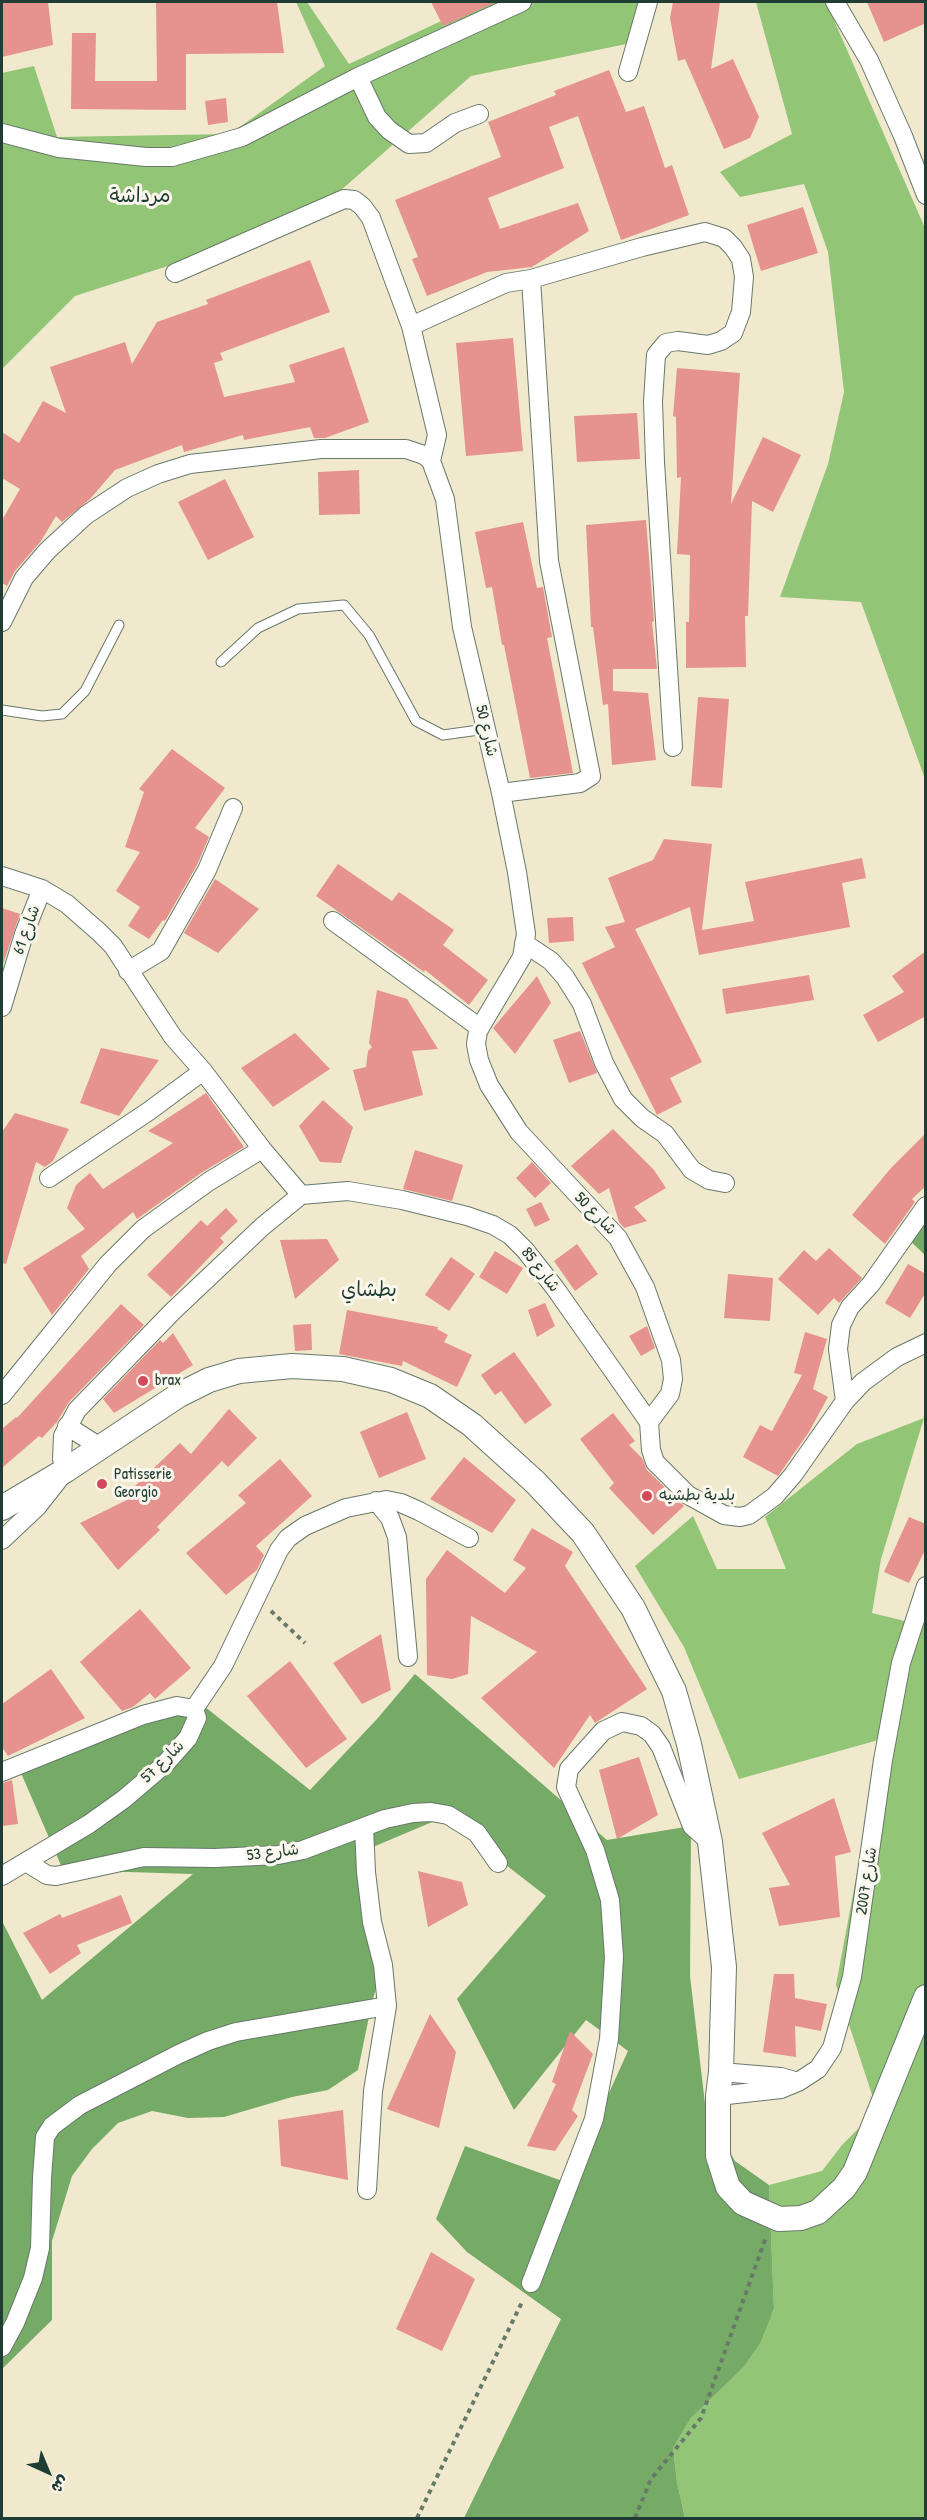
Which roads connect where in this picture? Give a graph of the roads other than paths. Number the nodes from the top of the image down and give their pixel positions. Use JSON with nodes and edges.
{"nodes":[{"id":1,"x":522,"y":2,"type":"edge"},
{"id":2,"x":648,"y":2,"type":"edge"},
{"id":3,"x":835,"y":2,"type":"edge"},
{"id":4,"x":627,"y":72,"type":"dead end"},
{"id":5,"x":358,"y":77,"type":"junction"},
{"id":6,"x":479,"y":114,"type":"dead end"},
{"id":7,"x":2,"y":133,"type":"edge"},
{"id":8,"x":926,"y":195,"type":"edge"},
{"id":9,"x":175,"y":273,"type":"dead end"},
{"id":10,"x":531,"y":279,"type":"junction"},
{"id":11,"x":411,"y":326,"type":"junction"},
{"id":12,"x":431,"y":460,"type":"junction"},
{"id":13,"x":2,"y":622,"type":"edge"},
{"id":14,"x":119,"y":625,"type":"dead end"},
{"id":15,"x":221,"y":662,"type":"dead end"},
{"id":16,"x":2,"y":710,"type":"edge"},
{"id":17,"x":486,"y":729,"type":"junction"},
{"id":18,"x":673,"y":747,"type":"dead end"},
{"id":19,"x":501,"y":793,"type":"junction"},
{"id":20,"x":233,"y":808,"type":"dead end"},
{"id":21,"x":2,"y":876,"type":"edge"},
{"id":22,"x":42,"y":888,"type":"junction"},
{"id":23,"x":333,"y":921,"type":"dead end"},
{"id":24,"x":524,"y":944,"type":"junction"},
{"id":25,"x":128,"y":971,"type":"junction"},
{"id":26,"x":2,"y":1007,"type":"edge"},
{"id":27,"x":480,"y":1028,"type":"junction"},
{"id":28,"x":203,"y":1071,"type":"junction"},
{"id":29,"x":262,"y":1149,"type":"junction"},
{"id":30,"x":49,"y":1178,"type":"dead end"},
{"id":31,"x":724,"y":1183,"type":"dead end"},
{"id":32,"x":301,"y":1195,"type":"junction"},
{"id":33,"x":926,"y":1206,"type":"edge"},
{"id":34,"x":926,"y":1343,"type":"edge"},
{"id":35,"x":2,"y":1395,"type":"edge"},
{"id":36,"x":845,"y":1401,"type":"junction"},
{"id":37,"x":649,"y":1422,"type":"junction"},
{"id":38,"x":67,"y":1425,"type":"junction"},
{"id":39,"x":100,"y":1447,"type":"junction"},
{"id":40,"x":66,"y":1470,"type":"junction"},
{"id":41,"x":376,"y":1502,"type":"junction"},
{"id":42,"x":2,"y":1508,"type":"edge"},
{"id":43,"x":469,"y":1538,"type":"dead end"},
{"id":44,"x":2,"y":1540,"type":"edge"},
{"id":45,"x":926,"y":1586,"type":"edge"},
{"id":46,"x":408,"y":1657,"type":"dead end"},
{"id":47,"x":194,"y":1709,"type":"junction"},
{"id":48,"x":2,"y":1772,"type":"edge"},
{"id":49,"x":364,"y":1827,"type":"junction"},
{"id":50,"x":710,"y":1842,"type":"junction"},
{"id":51,"x":26,"y":1862,"type":"junction"},
{"id":52,"x":498,"y":1863,"type":"dead end"},
{"id":53,"x":2,"y":1876,"type":"edge"},
{"id":54,"x":926,"y":1997,"type":"edge"},
{"id":55,"x":387,"y":2006,"type":"junction"},
{"id":56,"x":721,"y":2072,"type":"junction"},
{"id":57,"x":798,"y":2082,"type":"junction"},
{"id":58,"x":718,"y":2096,"type":"junction"},
{"id":59,"x":367,"y":2190,"type":"dead end"},
{"id":60,"x":531,"y":2283,"type":"road end"},
{"id":61,"x":2,"y":2347,"type":"edge"}],
"edges":[{"from":1,"to":5,"type":"street"},
{"from":2,"to":4,"type":"street"},
{"from":3,"to":8,"type":"street"},
{"from":5,"to":6,"type":"street"},
{"from":5,"to":7,"type":"street"},
{"from":9,"to":11,"type":"street"},
{"from":10,"to":11,"type":"street"},
{"from":10,"to":18,"type":"street"},
{"from":10,"to":19,"type":"street"},
{"from":11,"to":12,"type":"street"},
{"from":12,"to":13,"type":"street"},
{"from":12,"to":17,"type":"street","name":"شارع 50"},
{"from":14,"to":16,"type":"lane"},
{"from":15,"to":17,"type":"lane"},
{"from":17,"to":19,"type":"street","name":"شارع 50"},
{"from":19,"to":24,"type":"street","name":"شارع 50"},
{"from":20,"to":25,"type":"street"},
{"from":21,"to":22,"type":"street"},
{"from":22,"to":25,"type":"street"},
{"from":22,"to":26,"type":"street","name":"شارع 61"},
{"from":23,"to":27,"type":"street"},
{"from":24,"to":27,"type":"street","name":"شارع 50"},
{"from":24,"to":31,"type":"street"},
{"from":25,"to":28,"type":"street"},
{"from":27,"to":37,"type":"street","name":"شارع 50"},
{"from":28,"to":29,"type":"street"},
{"from":28,"to":30,"type":"street"},
{"from":29,"to":32,"type":"street"},
{"from":29,"to":35,"type":"street"},
{"from":32,"to":37,"type":"street","name":"شارع 85"},
{"from":32,"to":38,"type":"street"},
{"from":33,"to":36,"type":"street"},
{"from":34,"to":36,"type":"street"},
{"from":36,"to":37,"type":"street"},
{"from":38,"to":39,"type":"street"},
{"from":38,"to":40,"type":"street"},
{"from":39,"to":40,"type":"main road"},
{"from":39,"to":50,"type":"main road"},
{"from":40,"to":42,"type":"main road"},
{"from":40,"to":44,"type":"street"},
{"from":41,"to":43,"type":"street"},
{"from":41,"to":46,"type":"street"},
{"from":41,"to":47,"type":"street"},
{"from":45,"to":57,"type":"street","name":"شارع 2007"},
{"from":47,"to":48,"type":"street"},
{"from":47,"to":51,"type":"street","name":"شارع 57"},
{"from":49,"to":51,"type":"street","name":"شارع 53"},
{"from":49,"to":52,"type":"street","name":"شارع 53"},
{"from":49,"to":55,"type":"street"},
{"from":50,"to":56,"type":"main road"},
{"from":50,"to":60,"type":"street"},
{"from":51,"to":53,"type":"street","name":"شارع 57"},
{"from":54,"to":58,"type":"main road"},
{"from":55,"to":59,"type":"street"},
{"from":55,"to":61,"type":"street"},
{"from":56,"to":57,"type":"street"},
{"from":56,"to":58,"type":"main road"},
{"from":57,"to":58,"type":"street","name":"شارع 2007"}]}
